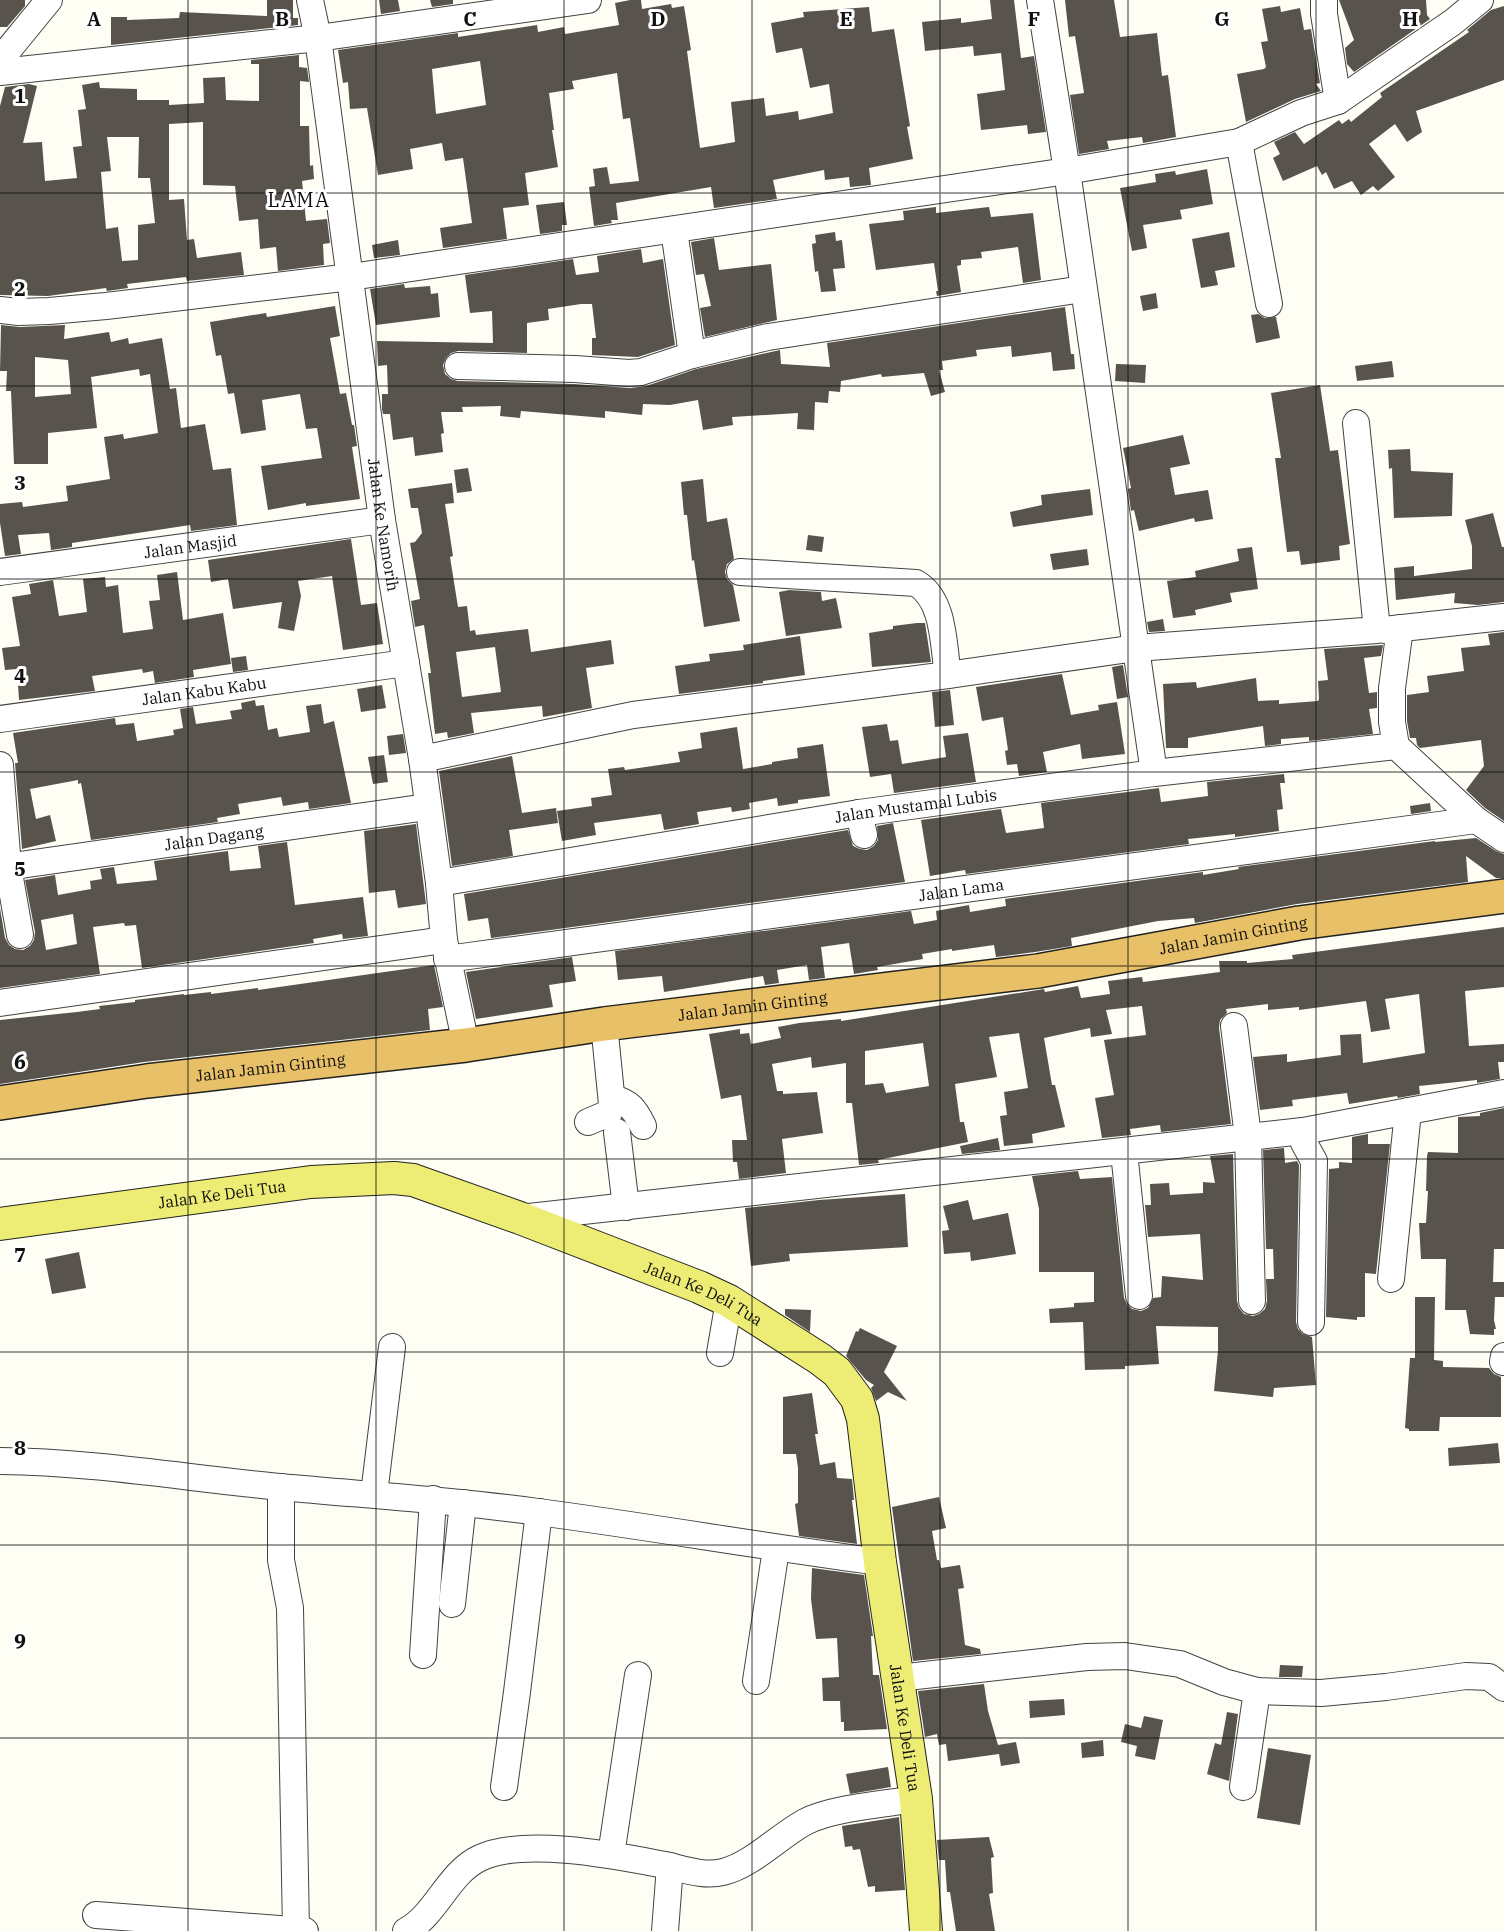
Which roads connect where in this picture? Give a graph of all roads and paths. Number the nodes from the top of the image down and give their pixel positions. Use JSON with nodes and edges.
{"nodes":[{"id":1,"x":49,"y":0,"type":"edge"},
{"id":2,"x":310,"y":0,"type":"edge"},
{"id":3,"x":588,"y":0,"type":"edge"},
{"id":4,"x":1040,"y":0,"type":"edge"},
{"id":5,"x":1324,"y":0,"type":"edge"},
{"id":6,"x":1480,"y":0,"type":"edge"},
{"id":7,"x":318,"y":38,"type":"junction"},
{"id":8,"x":0,"y":60,"type":"edge"},
{"id":9,"x":0,"y":72,"type":"edge"},
{"id":10,"x":1338,"y":101,"type":"junction"},
{"id":11,"x":1239,"y":142,"type":"junction"},
{"id":12,"x":1067,"y":171,"type":"junction"},
{"id":13,"x":674,"y":230,"type":"junction"},
{"id":14,"x":351,"y":277,"type":"junction"},
{"id":15,"x":1083,"y":290,"type":"junction"},
{"id":16,"x":1269,"y":304,"type":"dead end"},
{"id":17,"x":0,"y":310,"type":"edge"},
{"id":18,"x":692,"y":355,"type":"junction"},
{"id":19,"x":458,"y":366,"type":"dead end"},
{"id":20,"x":1356,"y":423,"type":"dead end"},
{"id":21,"x":382,"y":520,"type":"junction"},
{"id":22,"x":0,"y":572,"type":"edge"},
{"id":23,"x":740,"y":572,"type":"dead end"},
{"id":24,"x":1504,"y":617,"type":"edge"},
{"id":25,"x":1388,"y":629,"type":"junction"},
{"id":26,"x":1136,"y":648,"type":"junction"},
{"id":27,"x":406,"y":663,"type":"junction"},
{"id":28,"x":948,"y":675,"type":"junction"},
{"id":29,"x":0,"y":719,"type":"edge"},
{"id":30,"x":1396,"y":746,"type":"junction"},
{"id":31,"x":422,"y":759,"type":"junction"},
{"id":32,"x":0,"y":765,"type":"edge"},
{"id":33,"x":1154,"y":774,"type":"junction"},
{"id":34,"x":427,"y":807,"type":"junction"},
{"id":35,"x":1476,"y":820,"type":"junction"},
{"id":36,"x":1504,"y":839,"type":"edge"},
{"id":37,"x":4,"y":867,"type":"edge"},
{"id":38,"x":439,"y":883,"type":"junction"},
{"id":39,"x":1504,"y":896,"type":"edge"},
{"id":40,"x":20,"y":935,"type":"dead end"},
{"id":41,"x":445,"y":949,"type":"junction"},
{"id":42,"x":0,"y":1004,"type":"edge"},
{"id":43,"x":604,"y":1024,"type":"junction"},
{"id":44,"x":1234,"y":1026,"type":"dead end"},
{"id":45,"x":466,"y":1045,"type":"junction"},
{"id":46,"x":1504,"y":1092,"type":"edge"},
{"id":47,"x":612,"y":1098,"type":"junction"},
{"id":48,"x":0,"y":1103,"type":"edge"},
{"id":49,"x":1408,"y":1111,"type":"junction"},
{"id":50,"x":588,"y":1122,"type":"dead end"},
{"id":51,"x":643,"y":1126,"type":"dead end"},
{"id":52,"x":1303,"y":1131,"type":"junction"},
{"id":53,"x":617,"y":1132,"type":"dead end"},
{"id":54,"x":1248,"y":1137,"type":"junction"},
{"id":55,"x":1124,"y":1152,"type":"junction"},
{"id":56,"x":626,"y":1207,"type":"junction"},
{"id":57,"x":520,"y":1218,"type":"junction"},
{"id":58,"x":0,"y":1224,"type":"edge"},
{"id":59,"x":1391,"y":1279,"type":"dead end"},
{"id":60,"x":1139,"y":1296,"type":"dead end"},
{"id":61,"x":729,"y":1301,"type":"junction"},
{"id":62,"x":1252,"y":1301,"type":"dead end"},
{"id":63,"x":1311,"y":1322,"type":"dead end"},
{"id":64,"x":392,"y":1347,"type":"dead end"},
{"id":65,"x":720,"y":1353,"type":"dead end"},
{"id":66,"x":1504,"y":1356,"type":"edge"},
{"id":67,"x":1503,"y":1362,"type":"edge"},
{"id":68,"x":0,"y":1461,"type":"edge"},
{"id":69,"x":281,"y":1487,"type":"junction"},
{"id":70,"x":374,"y":1494,"type":"junction"},
{"id":71,"x":433,"y":1499,"type":"junction"},
{"id":72,"x":463,"y":1503,"type":"junction"},
{"id":73,"x":539,"y":1512,"type":"junction"},
{"id":74,"x":776,"y":1549,"type":"junction"},
{"id":75,"x":880,"y":1562,"type":"junction"},
{"id":76,"x":452,"y":1604,"type":"dead end"},
{"id":77,"x":423,"y":1656,"type":"dead end"},
{"id":78,"x":638,"y":1675,"type":"dead end"},
{"id":79,"x":898,"y":1678,"type":"junction"},
{"id":80,"x":756,"y":1681,"type":"dead end"},
{"id":81,"x":1504,"y":1688,"type":"edge"},
{"id":82,"x":1257,"y":1690,"type":"junction"},
{"id":83,"x":504,"y":1787,"type":"dead end"},
{"id":84,"x":1242,"y":1787,"type":"dead end"},
{"id":85,"x":916,"y":1799,"type":"junction"},
{"id":86,"x":611,"y":1855,"type":"junction"},
{"id":87,"x":670,"y":1866,"type":"junction"},
{"id":88,"x":96,"y":1915,"type":"dead end"},
{"id":89,"x":296,"y":1930,"type":"edge"},
{"id":90,"x":305,"y":1931,"type":"edge"},
{"id":91,"x":406,"y":1931,"type":"edge"},
{"id":92,"x":665,"y":1931,"type":"edge"},
{"id":93,"x":926,"y":1931,"type":"edge"}],
"edges":[{"from":1,"to":8,"type":"street"},
{"from":2,"to":7,"type":"street","name":"Jalan Ke Namorih"},
{"from":3,"to":7,"type":"street"},
{"from":4,"to":12,"type":"street"},
{"from":5,"to":10,"type":"street"},
{"from":6,"to":10,"type":"street"},
{"from":7,"to":9,"type":"street"},
{"from":7,"to":14,"type":"street","name":"Jalan Ke Namorih"},
{"from":10,"to":11,"type":"street"},
{"from":11,"to":12,"type":"street"},
{"from":11,"to":16,"type":"street"},
{"from":12,"to":13,"type":"street"},
{"from":12,"to":15,"type":"street"},
{"from":13,"to":14,"type":"street"},
{"from":13,"to":18,"type":"street"},
{"from":14,"to":17,"type":"street"},
{"from":14,"to":21,"type":"street","name":"Jalan Ke Namorih"},
{"from":15,"to":18,"type":"street"},
{"from":15,"to":26,"type":"street"},
{"from":18,"to":19,"type":"street"},
{"from":20,"to":25,"type":"street"},
{"from":21,"to":22,"type":"street","name":"Jalan Masjid"},
{"from":21,"to":27,"type":"street","name":"Jalan Ke Namorih"},
{"from":23,"to":28,"type":"street"},
{"from":24,"to":25,"type":"street"},
{"from":25,"to":26,"type":"street"},
{"from":25,"to":30,"type":"street"},
{"from":26,"to":28,"type":"street"},
{"from":26,"to":33,"type":"street"},
{"from":27,"to":29,"type":"street","name":"Jalan Kabu Kabu"},
{"from":27,"to":31,"type":"street","name":"Jalan Ke Namorih"},
{"from":28,"to":31,"type":"street"},
{"from":30,"to":33,"type":"street","name":"Jalan Mustamal Lubis"},
{"from":30,"to":35,"type":"street"},
{"from":31,"to":34,"type":"street","name":"Jalan Ke Namorih"},
{"from":32,"to":37,"type":"street"},
{"from":33,"to":38,"type":"street","name":"Jalan Mustamal Lubis"},
{"from":34,"to":37,"type":"street","name":"Jalan Dagang"},
{"from":34,"to":38,"type":"street","name":"Jalan Ke Namorih"},
{"from":35,"to":36,"type":"street"},
{"from":35,"to":41,"type":"street","name":"Jalan Lama"},
{"from":37,"to":40,"type":"street"},
{"from":38,"to":41,"type":"street","name":"Jalan Ke Namorih"},
{"from":39,"to":43,"type":"highway","name":"Jalan Jamin Ginting"},
{"from":41,"to":42,"type":"street","name":"Jalan Lama"},
{"from":41,"to":45,"type":"street","name":"Jalan Ke Namorih"},
{"from":43,"to":45,"type":"highway","name":"Jalan Jamin Ginting"},
{"from":43,"to":47,"type":"street"},
{"from":44,"to":54,"type":"street"},
{"from":45,"to":48,"type":"highway","name":"Jalan Jamin Ginting"},
{"from":46,"to":49,"type":"street"},
{"from":47,"to":50,"type":"street"},
{"from":47,"to":51,"type":"street"},
{"from":49,"to":52,"type":"street"},
{"from":49,"to":59,"type":"street"},
{"from":52,"to":54,"type":"street"},
{"from":52,"to":63,"type":"street"},
{"from":53,"to":56,"type":"street"},
{"from":54,"to":55,"type":"street"},
{"from":54,"to":62,"type":"street"},
{"from":55,"to":56,"type":"street"},
{"from":55,"to":60,"type":"street"},
{"from":56,"to":57,"type":"street"},
{"from":57,"to":58,"type":"main road","name":"Jalan Ke Deli Tua"},
{"from":57,"to":61,"type":"main road","name":"Jalan Ke Deli Tua"},
{"from":61,"to":65,"type":"street"},
{"from":61,"to":75,"type":"main road","name":"Jalan Ke Deli Tua"},
{"from":64,"to":70,"type":"street"},
{"from":66,"to":67,"type":"street"},
{"from":68,"to":69,"type":"street"},
{"from":69,"to":70,"type":"street"},
{"from":69,"to":89,"type":"street"},
{"from":70,"to":71,"type":"street"},
{"from":71,"to":72,"type":"street"},
{"from":71,"to":77,"type":"street"},
{"from":72,"to":73,"type":"street"},
{"from":72,"to":76,"type":"street"},
{"from":73,"to":74,"type":"street"},
{"from":73,"to":83,"type":"street"},
{"from":74,"to":75,"type":"street"},
{"from":74,"to":80,"type":"street"},
{"from":75,"to":79,"type":"main road","name":"Jalan Ke Deli Tua"},
{"from":78,"to":86,"type":"street"},
{"from":79,"to":82,"type":"street"},
{"from":79,"to":85,"type":"main road","name":"Jalan Ke Deli Tua"},
{"from":81,"to":82,"type":"street"},
{"from":82,"to":84,"type":"street"},
{"from":85,"to":87,"type":"street"},
{"from":85,"to":93,"type":"main road","name":"Jalan Ke Deli Tua"},
{"from":86,"to":87,"type":"street"},
{"from":86,"to":91,"type":"street"},
{"from":87,"to":92,"type":"street"},
{"from":88,"to":89,"type":"street"},
{"from":89,"to":90,"type":"street"}]}
